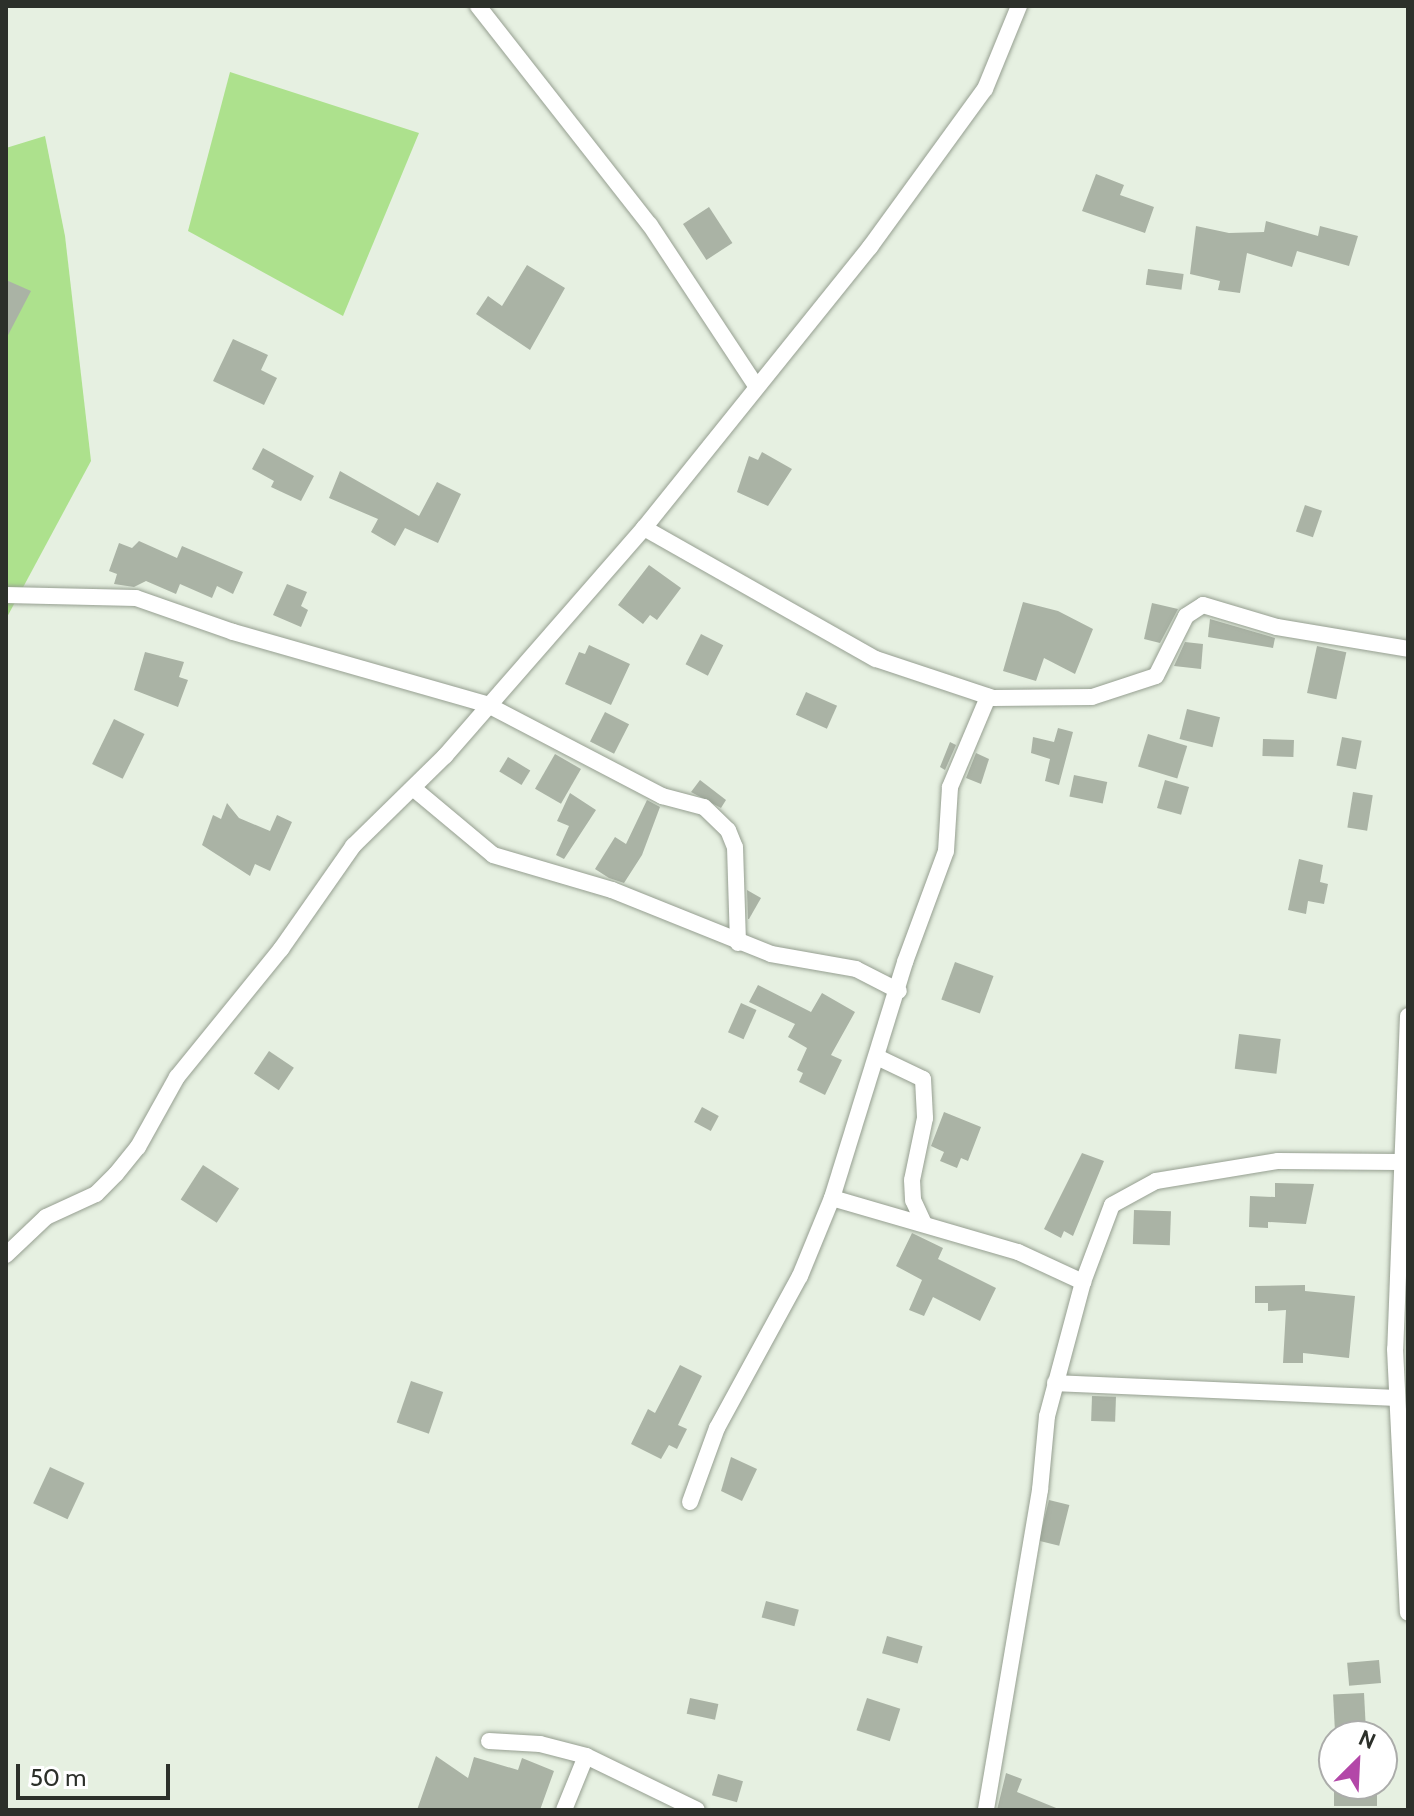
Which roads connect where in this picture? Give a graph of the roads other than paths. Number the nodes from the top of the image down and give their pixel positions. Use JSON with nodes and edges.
{"nodes":[{"id":1,"x":478,"y":6,"type":"edge"},
{"id":2,"x":1019,"y":6,"type":"edge"},
{"id":3,"x":756,"y":386,"type":"junction"},
{"id":4,"x":644,"y":528,"type":"junction"},
{"id":5,"x":6,"y":595,"type":"edge"},
{"id":6,"x":1408,"y":649,"type":"edge"},
{"id":7,"x":988,"y":697,"type":"junction"},
{"id":8,"x":486,"y":704,"type":"junction"},
{"id":9,"x":413,"y":788,"type":"junction"},
{"id":10,"x":738,"y":943,"type":"junction"},
{"id":11,"x":899,"y":991,"type":"junction"},
{"id":12,"x":1408,"y":1016,"type":"edge"},
{"id":13,"x":877,"y":1057,"type":"junction"},
{"id":14,"x":1398,"y":1162,"type":"junction"},
{"id":15,"x":832,"y":1198,"type":"junction"},
{"id":16,"x":924,"y":1224,"type":"junction"},
{"id":17,"x":6,"y":1255,"type":"edge"},
{"id":18,"x":1083,"y":1282,"type":"junction"},
{"id":19,"x":1055,"y":1383,"type":"junction"},
{"id":20,"x":1395,"y":1398,"type":"junction"},
{"id":21,"x":690,"y":1502,"type":"dead end"},
{"id":22,"x":1406,"y":1571,"type":"edge"},
{"id":23,"x":1408,"y":1613,"type":"edge"},
{"id":24,"x":489,"y":1741,"type":"dead end"},
{"id":25,"x":586,"y":1756,"type":"junction"},
{"id":26,"x":564,"y":1810,"type":"edge"},
{"id":27,"x":697,"y":1810,"type":"edge"},
{"id":28,"x":986,"y":1810,"type":"edge"}],
"edges":[{"from":1,"to":3,"type":"street"},
{"from":2,"to":3,"type":"street"},
{"from":3,"to":4,"type":"street"},
{"from":4,"to":7,"type":"street"},
{"from":4,"to":8,"type":"street"},
{"from":5,"to":8,"type":"street"},
{"from":6,"to":7,"type":"street"},
{"from":7,"to":11,"type":"street"},
{"from":8,"to":9,"type":"street"},
{"from":8,"to":10,"type":"street"},
{"from":9,"to":10,"type":"street"},
{"from":9,"to":17,"type":"street"},
{"from":10,"to":11,"type":"street"},
{"from":11,"to":13,"type":"street"},
{"from":12,"to":14,"type":"street"},
{"from":13,"to":15,"type":"street"},
{"from":13,"to":16,"type":"street"},
{"from":14,"to":18,"type":"street"},
{"from":14,"to":20,"type":"street"},
{"from":15,"to":16,"type":"street"},
{"from":15,"to":21,"type":"street"},
{"from":16,"to":18,"type":"street"},
{"from":18,"to":19,"type":"street"},
{"from":19,"to":20,"type":"street"},
{"from":19,"to":28,"type":"street"},
{"from":20,"to":22,"type":"street"},
{"from":22,"to":23,"type":"street"},
{"from":24,"to":25,"type":"street"},
{"from":25,"to":26,"type":"street"},
{"from":25,"to":27,"type":"street"}]}
